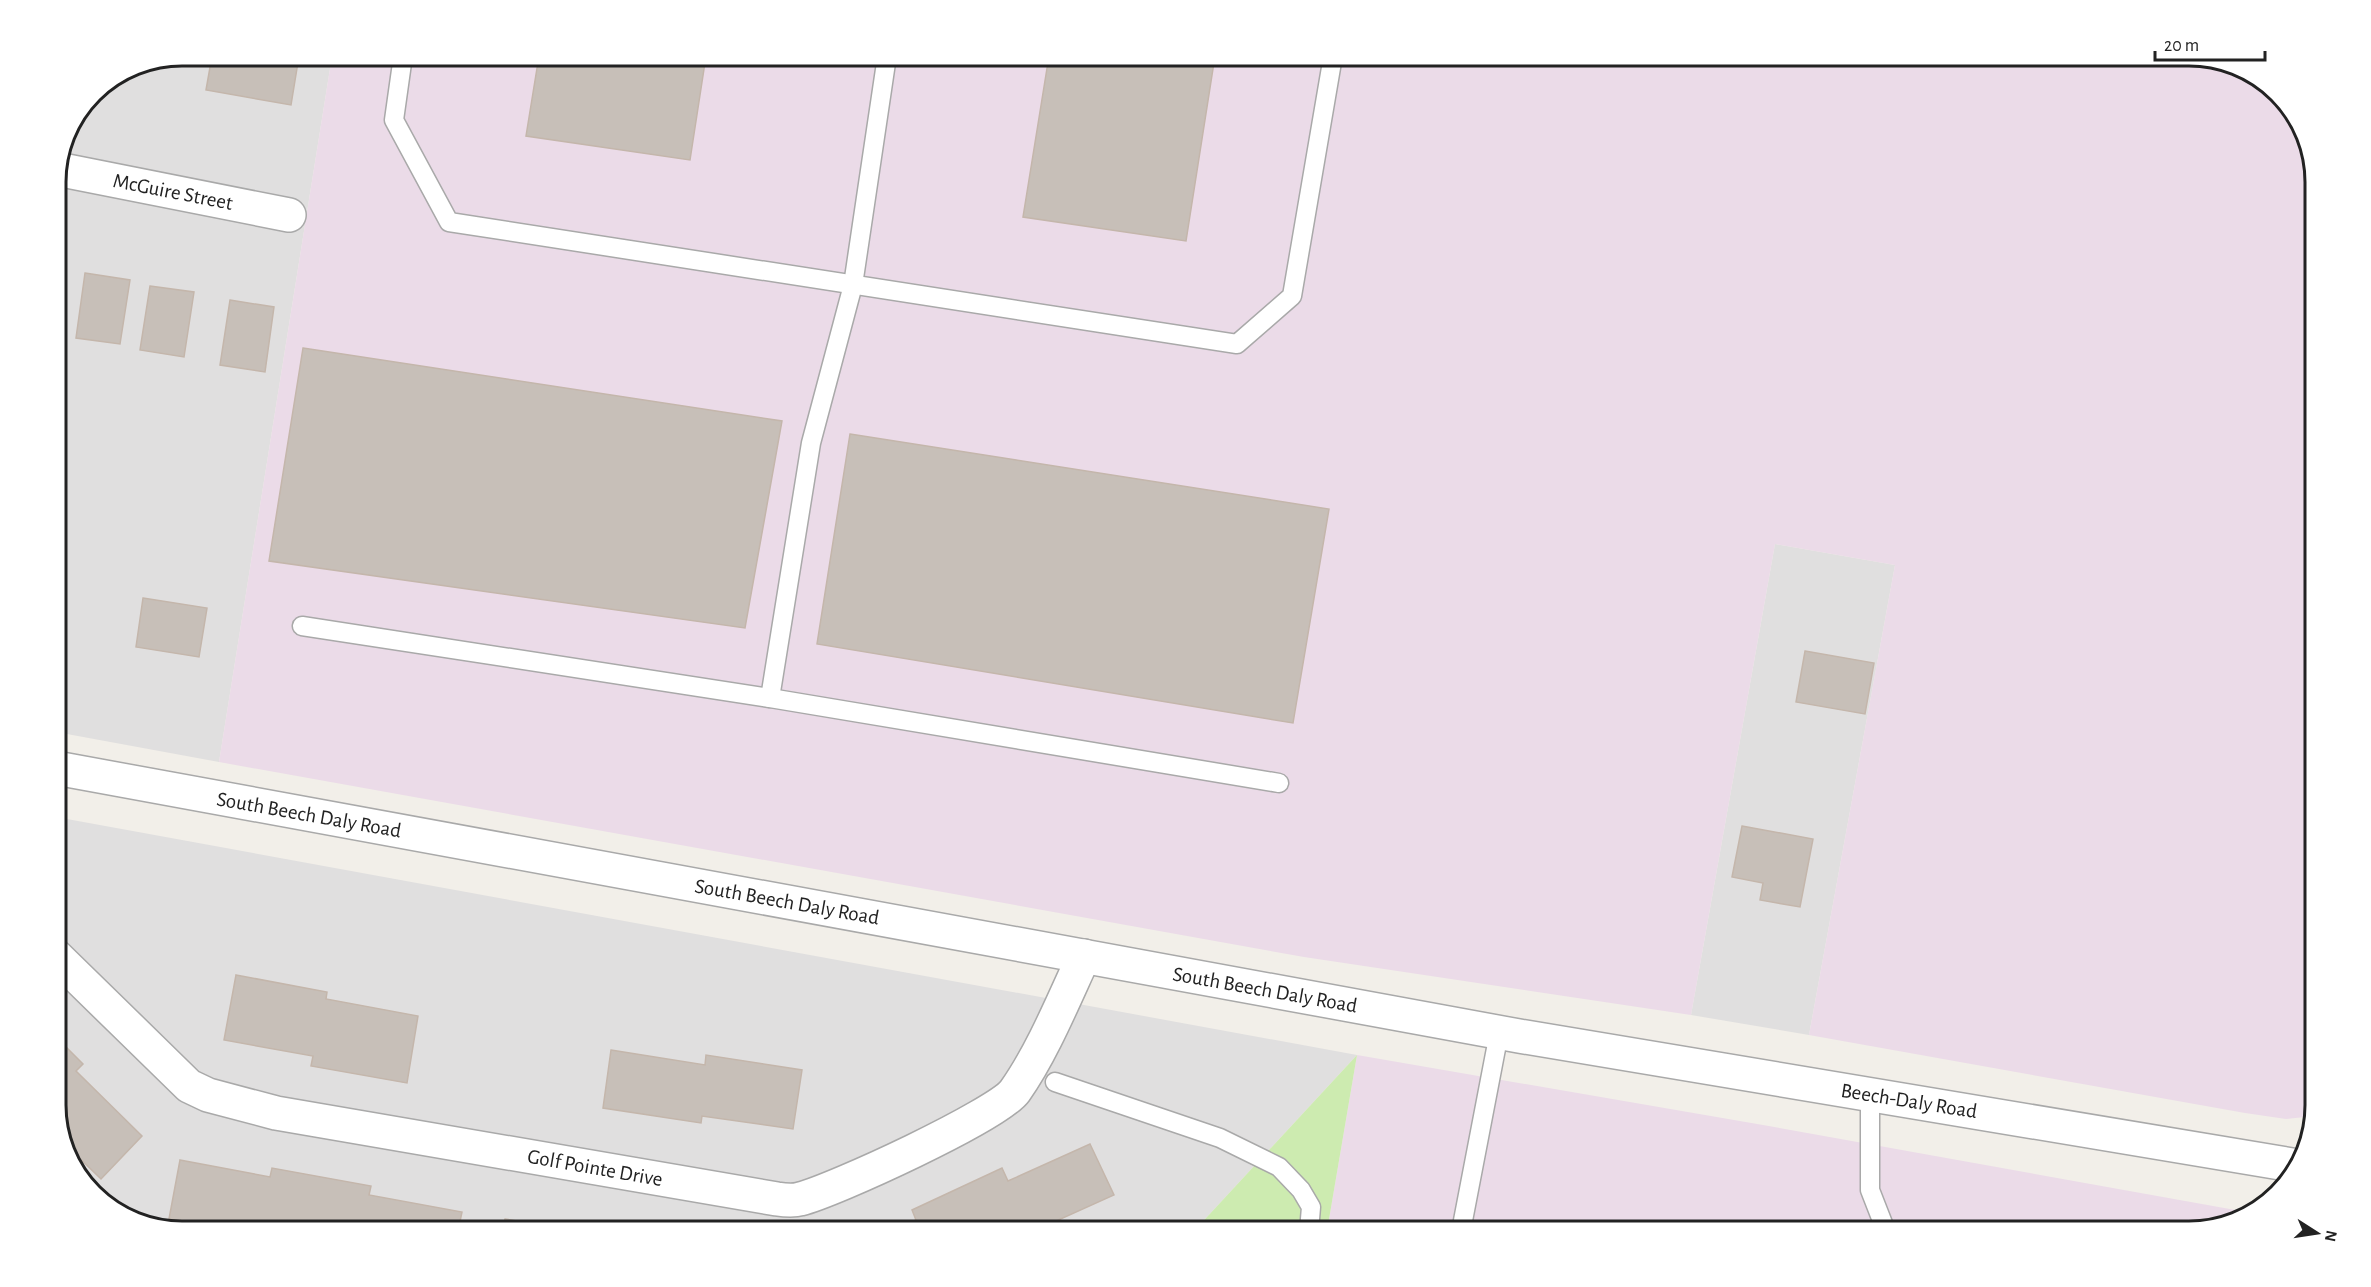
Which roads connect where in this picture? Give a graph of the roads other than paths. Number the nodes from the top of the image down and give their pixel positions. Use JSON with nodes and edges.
{"nodes":[{"id":1,"x":402,"y":66,"type":"edge"},
{"id":2,"x":886,"y":66,"type":"edge"},
{"id":3,"x":1331,"y":66,"type":"edge"},
{"id":4,"x":66,"y":171,"type":"edge"},
{"id":5,"x":289,"y":215,"type":"dead end"},
{"id":6,"x":853,"y":285,"type":"junction"},
{"id":7,"x":302,"y":626,"type":"dead end"},
{"id":8,"x":770,"y":698,"type":"junction"},
{"id":9,"x":66,"y":770,"type":"edge"},
{"id":10,"x":1280,"y":783,"type":"dead end"},
{"id":11,"x":1084,"y":956,"type":"junction"},
{"id":12,"x":66,"y":966,"type":"edge"},
{"id":13,"x":1509,"y":1034,"type":"junction"},
{"id":14,"x":1055,"y":1082,"type":"dead end"},
{"id":15,"x":1870,"y":1095,"type":"junction"},
{"id":16,"x":2289,"y":1165,"type":"edge"},
{"id":17,"x":1310,"y":1221,"type":"edge"},
{"id":18,"x":1464,"y":1221,"type":"edge"},
{"id":19,"x":1882,"y":1221,"type":"edge"}],
"edges":[{"from":1,"to":6,"type":"lane"},
{"from":2,"to":6,"type":"lane"},
{"from":3,"to":6,"type":"lane"},
{"from":4,"to":5,"type":"street","name":"McGuire Street"},
{"from":6,"to":8,"type":"lane"},
{"from":7,"to":8,"type":"lane"},
{"from":8,"to":10,"type":"lane"},
{"from":9,"to":11,"type":"street","name":"South Beech Daly Road"},
{"from":11,"to":12,"type":"street","name":"Golf Pointe Drive"},
{"from":11,"to":13,"type":"street","name":"South Beech Daly Road"},
{"from":13,"to":15,"type":"street","name":"Beech-Daly Road"},
{"from":13,"to":18,"type":"lane"},
{"from":14,"to":17,"type":"lane"},
{"from":15,"to":16,"type":"street","name":"Beech-Daly Road"},
{"from":15,"to":19,"type":"lane"}]}
